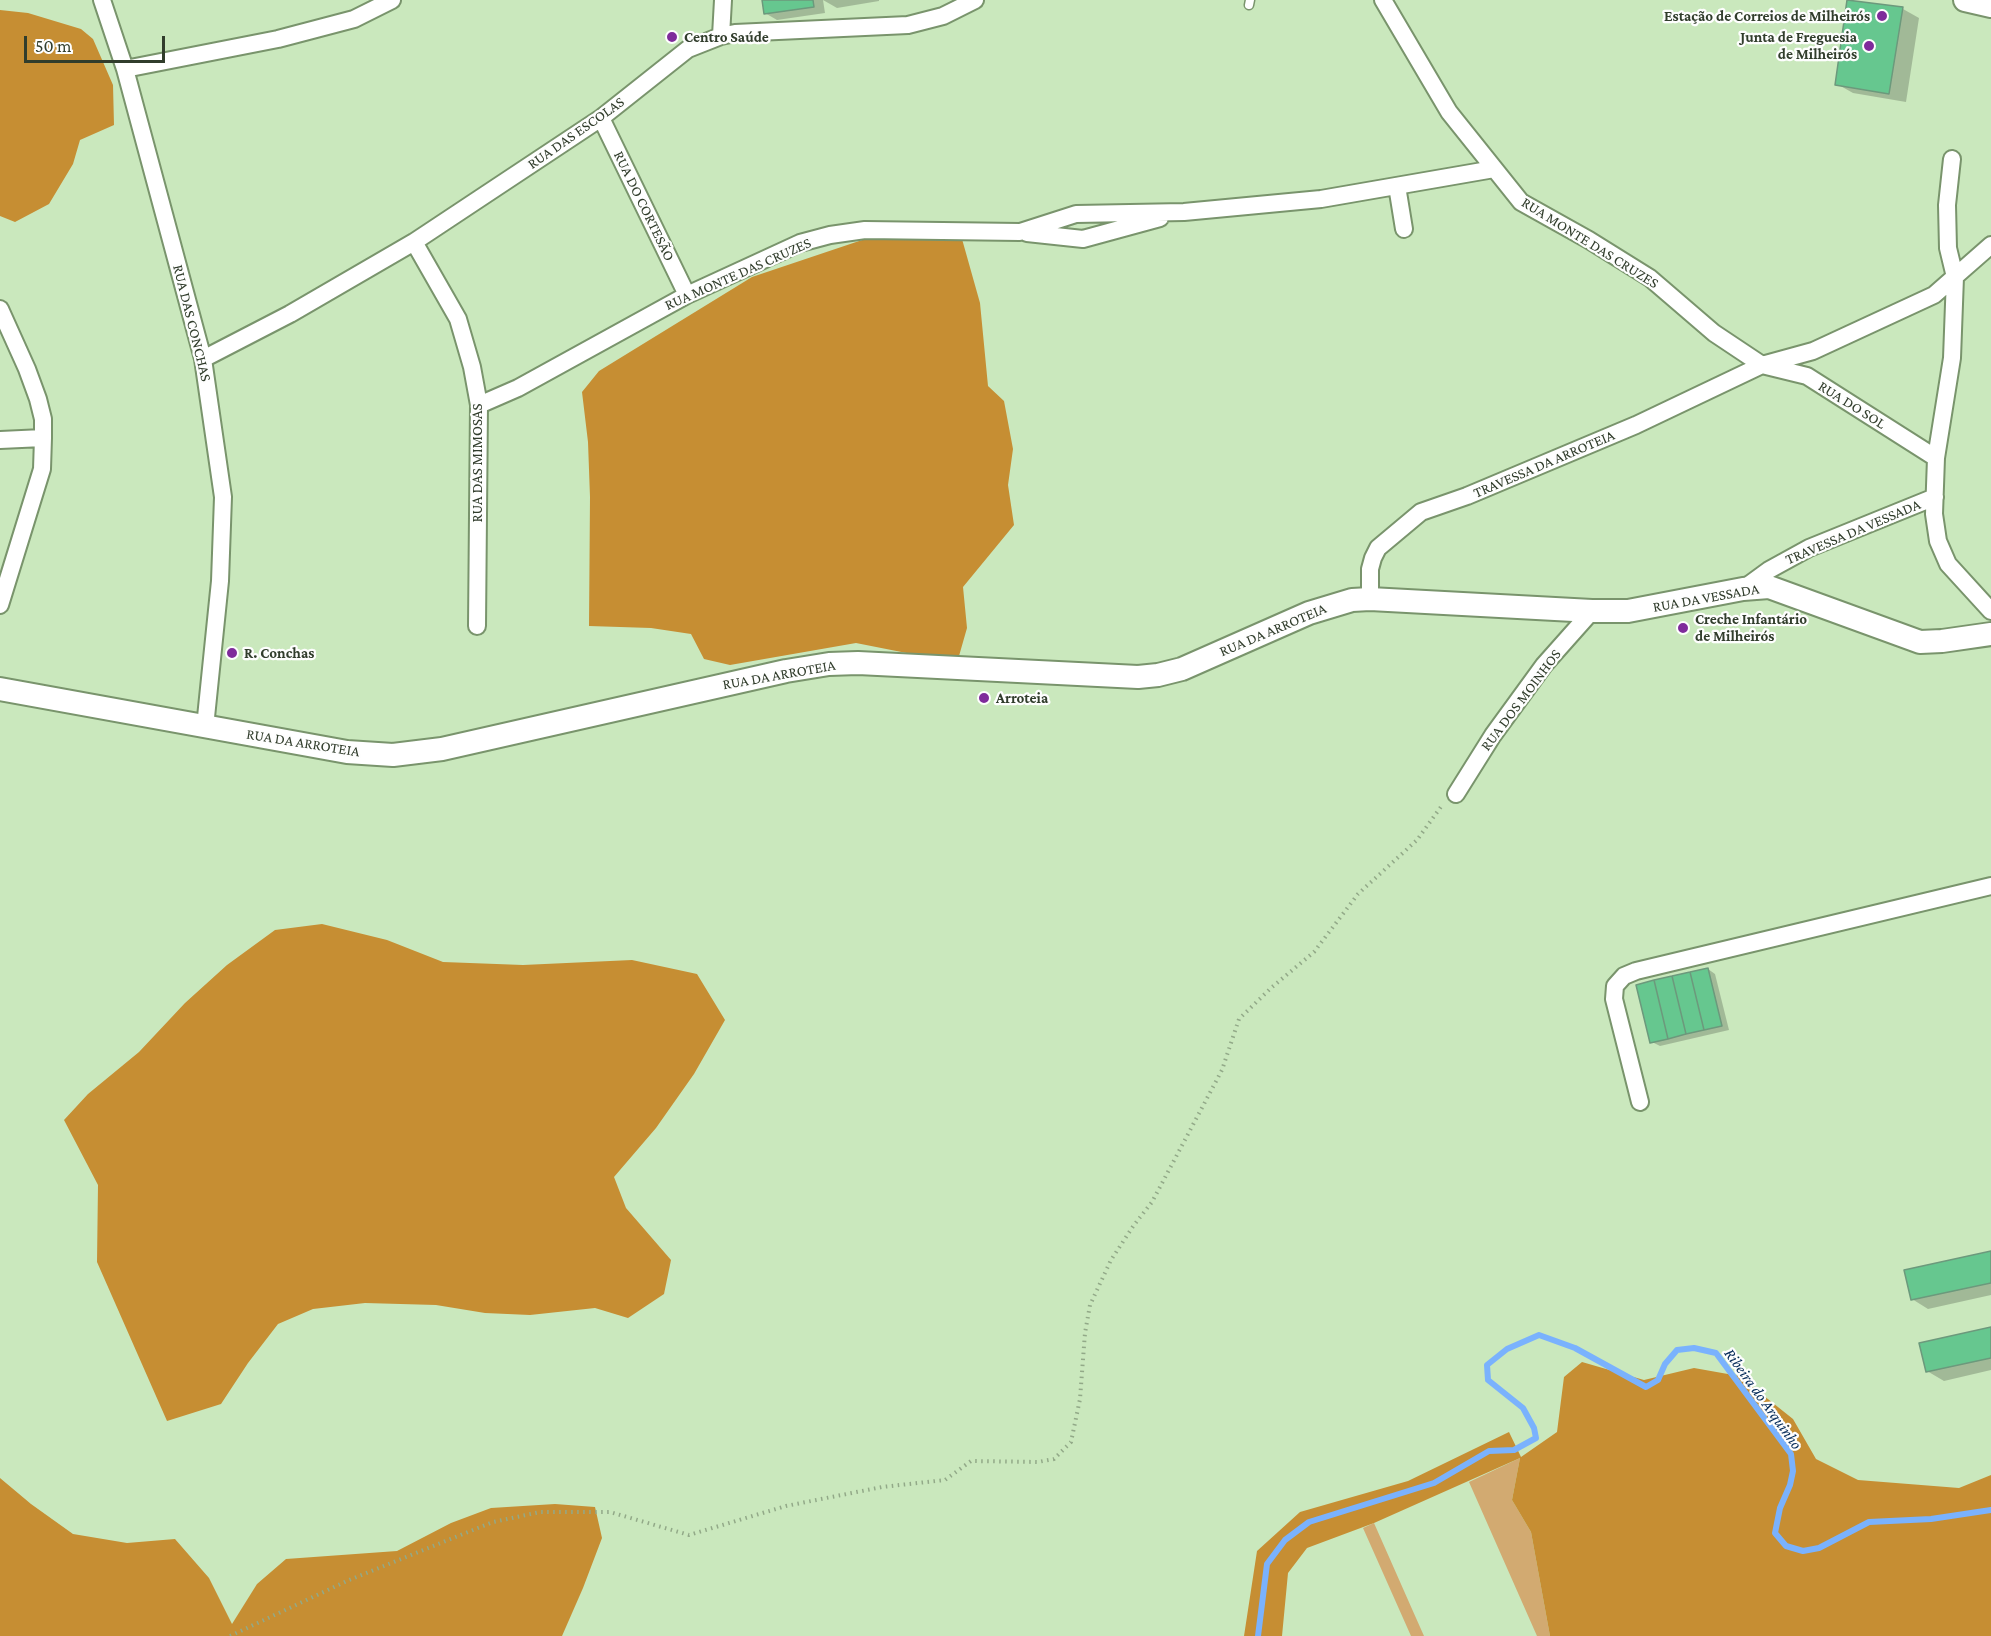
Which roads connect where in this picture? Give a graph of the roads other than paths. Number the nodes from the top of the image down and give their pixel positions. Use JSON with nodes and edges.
{"nodes":[{"id":1,"x":102,"y":0,"type":"edge"},
{"id":2,"x":392,"y":0,"type":"edge"},
{"id":3,"x":723,"y":0,"type":"edge"},
{"id":4,"x":975,"y":0,"type":"edge"},
{"id":5,"x":1383,"y":0,"type":"edge"},
{"id":6,"x":1967,"y":0,"type":"edge"},
{"id":7,"x":1991,"y":6,"type":"edge"},
{"id":8,"x":721,"y":36,"type":"junction"},
{"id":9,"x":125,"y":69,"type":"junction"},
{"id":10,"x":601,"y":118,"type":"junction"},
{"id":11,"x":1952,"y":159,"type":"dead end"},
{"id":12,"x":1494,"y":169,"type":"junction"},
{"id":13,"x":1397,"y":186,"type":"junction"},
{"id":14,"x":1184,"y":212,"type":"junction"},
{"id":15,"x":1404,"y":229,"type":"dead end"},
{"id":16,"x":1020,"y":232,"type":"junction"},
{"id":17,"x":414,"y":242,"type":"junction"},
{"id":18,"x":1991,"y":245,"type":"edge"},
{"id":19,"x":1955,"y":277,"type":"junction"},
{"id":20,"x":687,"y":295,"type":"junction"},
{"id":21,"x":0,"y":309,"type":"edge"},
{"id":22,"x":203,"y":359,"type":"junction"},
{"id":23,"x":1762,"y":365,"type":"junction"},
{"id":24,"x":479,"y":405,"type":"junction"},
{"id":25,"x":44,"y":438,"type":"junction"},
{"id":26,"x":0,"y":440,"type":"edge"},
{"id":27,"x":1936,"y":458,"type":"junction"},
{"id":28,"x":1935,"y":497,"type":"junction"},
{"id":29,"x":1743,"y":589,"type":"junction"},
{"id":30,"x":1370,"y":599,"type":"junction"},
{"id":31,"x":0,"y":605,"type":"edge"},
{"id":32,"x":1592,"y":611,"type":"junction"},
{"id":33,"x":1991,"y":611,"type":"edge"},
{"id":34,"x":477,"y":626,"type":"dead end"},
{"id":35,"x":1991,"y":634,"type":"edge"},
{"id":36,"x":0,"y":689,"type":"edge"},
{"id":37,"x":205,"y":727,"type":"junction"},
{"id":38,"x":1456,"y":794,"type":"road end"},
{"id":39,"x":1991,"y":886,"type":"edge"},
{"id":40,"x":1640,"y":1102,"type":"dead end"}],
"edges":[{"from":1,"to":9,"type":"street","name":"RUA DAS CONCHAS"},
{"from":2,"to":9,"type":"street"},
{"from":3,"to":8,"type":"street"},
{"from":4,"to":8,"type":"street","name":"RUA DAS ESCOLAS"},
{"from":5,"to":12,"type":"street"},
{"from":6,"to":7,"type":"main road"},
{"from":8,"to":10,"type":"street","name":"RUA DAS ESCOLAS"},
{"from":9,"to":22,"type":"street","name":"RUA DAS CONCHAS"},
{"from":10,"to":17,"type":"street","name":"RUA DAS ESCOLAS"},
{"from":10,"to":20,"type":"street","name":"RUA DO CORTESÃO"},
{"from":11,"to":19,"type":"street"},
{"from":12,"to":13,"type":"street","name":"RUA MONTE DAS CRUZES"},
{"from":12,"to":23,"type":"street","name":"RUA MONTE DAS CRUZES"},
{"from":13,"to":14,"type":"street","name":"RUA MONTE DAS CRUZES"},
{"from":13,"to":15,"type":"street"},
{"from":14,"to":16,"type":"street","name":"RUA MONTE DAS CRUZES"},
{"from":14,"to":16,"type":"street","name":"RUA MONTE DAS CRUZES"},
{"from":16,"to":20,"type":"street","name":"RUA MONTE DAS CRUZES"},
{"from":17,"to":22,"type":"street","name":"RUA DAS ESCOLAS"},
{"from":17,"to":24,"type":"street","name":"RUA DAS MIMOSAS"},
{"from":18,"to":19,"type":"street"},
{"from":19,"to":23,"type":"street"},
{"from":19,"to":27,"type":"street"},
{"from":20,"to":24,"type":"street","name":"RUA MONTE DAS CRUZES"},
{"from":21,"to":25,"type":"street"},
{"from":22,"to":37,"type":"street","name":"RUA DAS CONCHAS"},
{"from":23,"to":27,"type":"street","name":"RUA DO SOL"},
{"from":23,"to":30,"type":"street","name":"TRAVESSA DA ARROTEIA"},
{"from":24,"to":34,"type":"street","name":"RUA DAS MIMOSAS"},
{"from":25,"to":26,"type":"street"},
{"from":25,"to":31,"type":"street"},
{"from":27,"to":28,"type":"street"},
{"from":28,"to":29,"type":"street","name":"TRAVESSA DA VESSADA"},
{"from":28,"to":33,"type":"street"},
{"from":29,"to":32,"type":"main road","name":"RUA DA VESSADA"},
{"from":29,"to":35,"type":"main road","name":"RUA DA VESSADA"},
{"from":30,"to":32,"type":"main road","name":"RUA DA ARROTEIA"},
{"from":30,"to":37,"type":"main road","name":"RUA DA ARROTEIA"},
{"from":32,"to":38,"type":"street","name":"RUA DOS MOINHOS"},
{"from":36,"to":37,"type":"main road","name":"RUA DA ARROTEIA"},
{"from":39,"to":40,"type":"street"}]}
